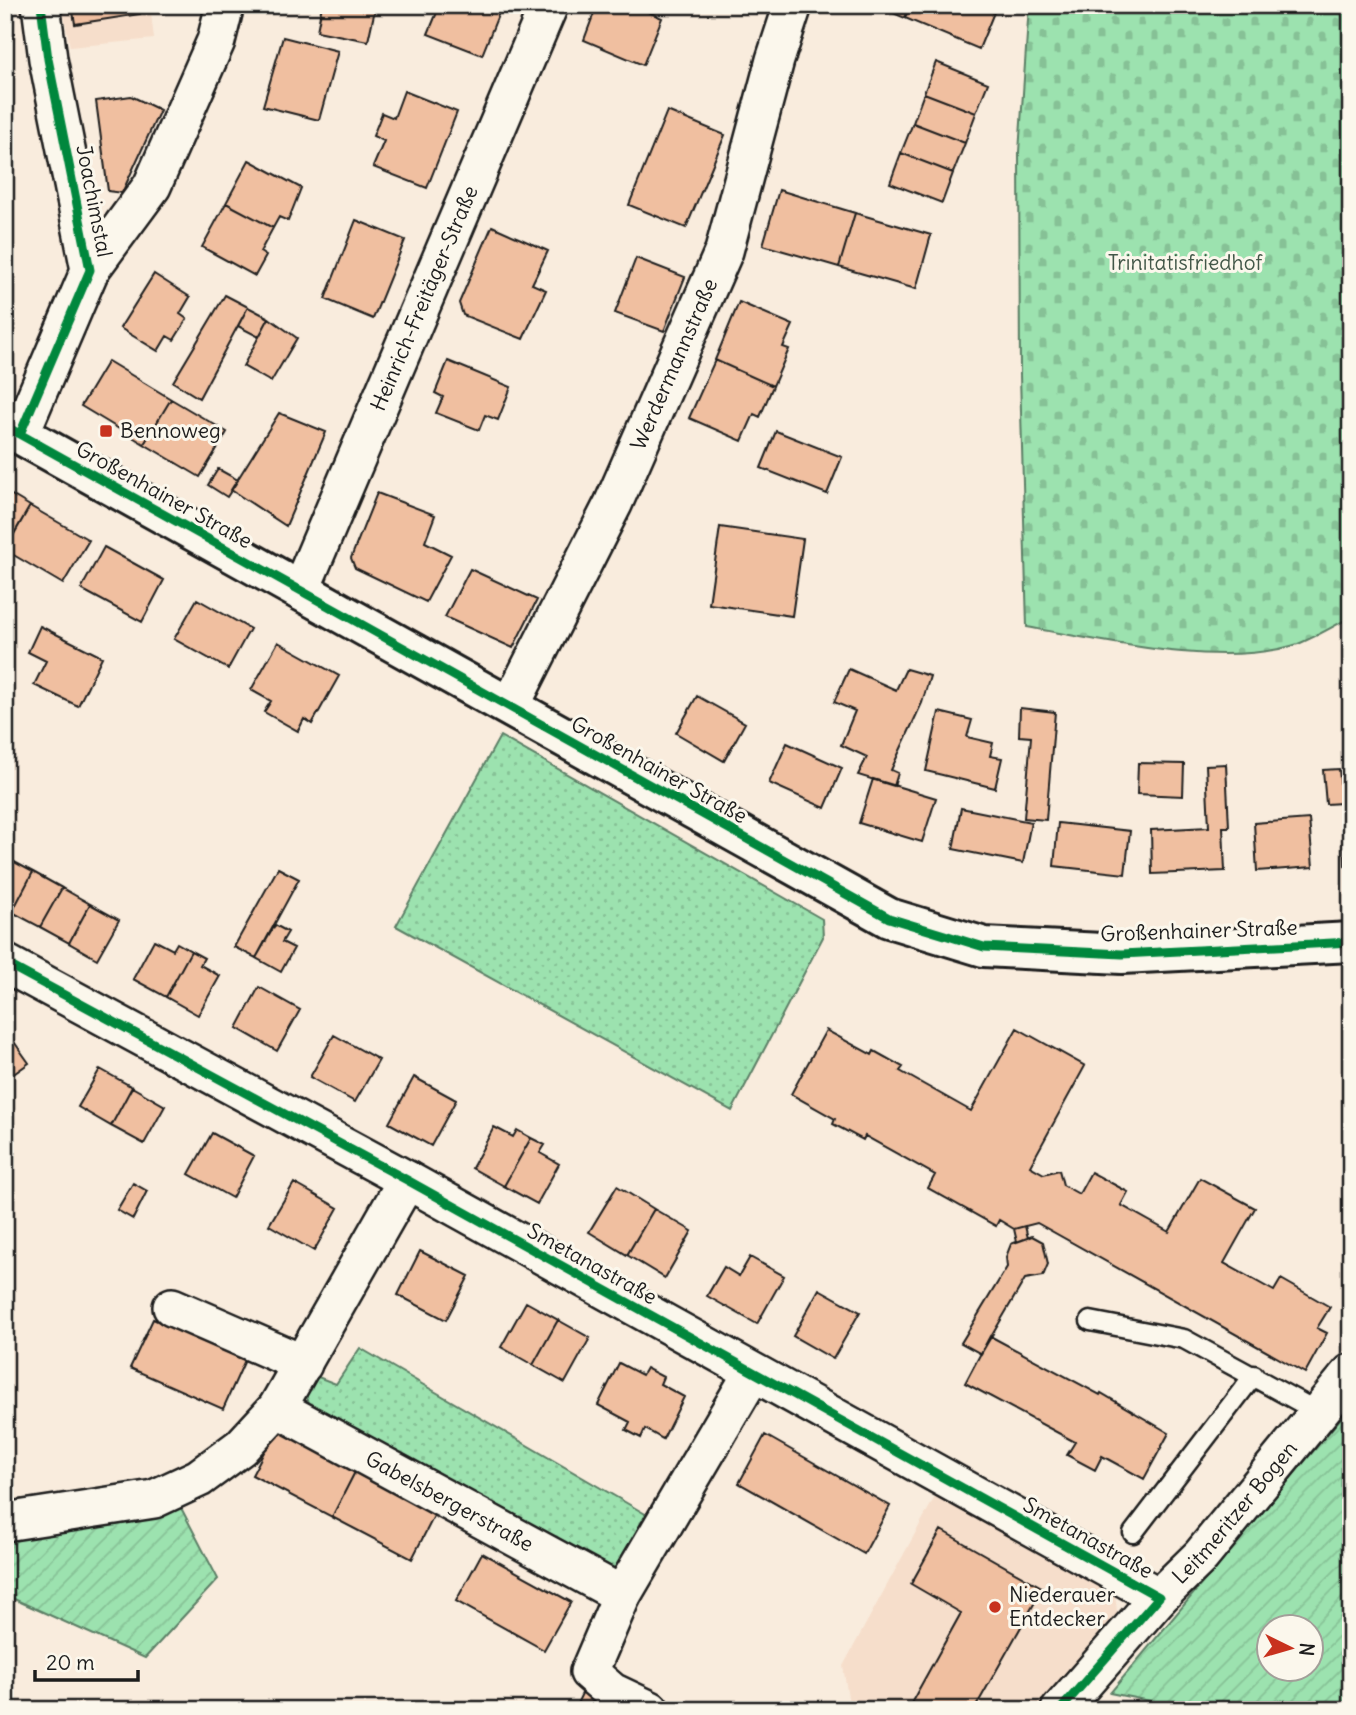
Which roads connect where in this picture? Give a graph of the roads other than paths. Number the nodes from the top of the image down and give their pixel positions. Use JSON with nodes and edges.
{"nodes":[{"id":1,"x":41,"y":5,"type":"edge"},
{"id":2,"x":225,"y":5,"type":"edge"},
{"id":3,"x":549,"y":5,"type":"edge"},
{"id":4,"x":793,"y":5,"type":"edge"},
{"id":5,"x":90,"y":270,"type":"junction"},
{"id":6,"x":12,"y":430,"type":"edge"},
{"id":7,"x":300,"y":591,"type":"junction"},
{"id":8,"x":510,"y":707,"type":"junction"},
{"id":9,"x":1351,"y":942,"type":"edge"},
{"id":10,"x":5,"y":963,"type":"edge"},
{"id":11,"x":407,"y":1180,"type":"junction"},
{"id":12,"x":172,"y":1307,"type":"dead end"},
{"id":13,"x":1090,"y":1321,"type":"dead end"},
{"id":14,"x":303,"y":1364,"type":"junction"},
{"id":15,"x":1351,"y":1373,"type":"edge"},
{"id":16,"x":752,"y":1374,"type":"junction"},
{"id":17,"x":1254,"y":1375,"type":"junction"},
{"id":18,"x":278,"y":1408,"type":"junction"},
{"id":19,"x":1318,"y":1412,"type":"junction"},
{"id":20,"x":5,"y":1522,"type":"edge"},
{"id":21,"x":1133,"y":1533,"type":"dead end"},
{"id":22,"x":622,"y":1595,"type":"junction"},
{"id":23,"x":1159,"y":1597,"type":"junction"},
{"id":24,"x":650,"y":1710,"type":"edge"},
{"id":25,"x":1060,"y":1710,"type":"edge"}],
"edges":[{"from":1,"to":5,"type":"street","name":"Joachimstal"},
{"from":2,"to":5,"type":"street"},
{"from":3,"to":7,"type":"street","name":"Heinrich-Freitäger-Straße"},
{"from":4,"to":8,"type":"street","name":"Werdermannstraße"},
{"from":5,"to":6,"type":"street","name":"Joachimstal"},
{"from":6,"to":7,"type":"main road","name":"Großenhainer Straße"},
{"from":7,"to":8,"type":"main road","name":"Großenhainer Straße"},
{"from":8,"to":9,"type":"main road","name":"Großenhainer Straße"},
{"from":10,"to":11,"type":"street","name":"Smetanastraße"},
{"from":11,"to":14,"type":"street"},
{"from":11,"to":16,"type":"street","name":"Smetanastraße"},
{"from":12,"to":14,"type":"street"},
{"from":13,"to":17,"type":"lane"},
{"from":14,"to":18,"type":"street"},
{"from":15,"to":19,"type":"street","name":"Leitmeritzer Bogen"},
{"from":16,"to":22,"type":"street"},
{"from":16,"to":23,"type":"street","name":"Smetanastraße"},
{"from":17,"to":19,"type":"lane"},
{"from":17,"to":21,"type":"lane"},
{"from":18,"to":20,"type":"street"},
{"from":18,"to":22,"type":"street","name":"Gabelsbergerstraße"},
{"from":19,"to":23,"type":"street","name":"Leitmeritzer Bogen"},
{"from":22,"to":24,"type":"street"},
{"from":23,"to":25,"type":"street","name":"Leitmeritzer Bogen"}]}
